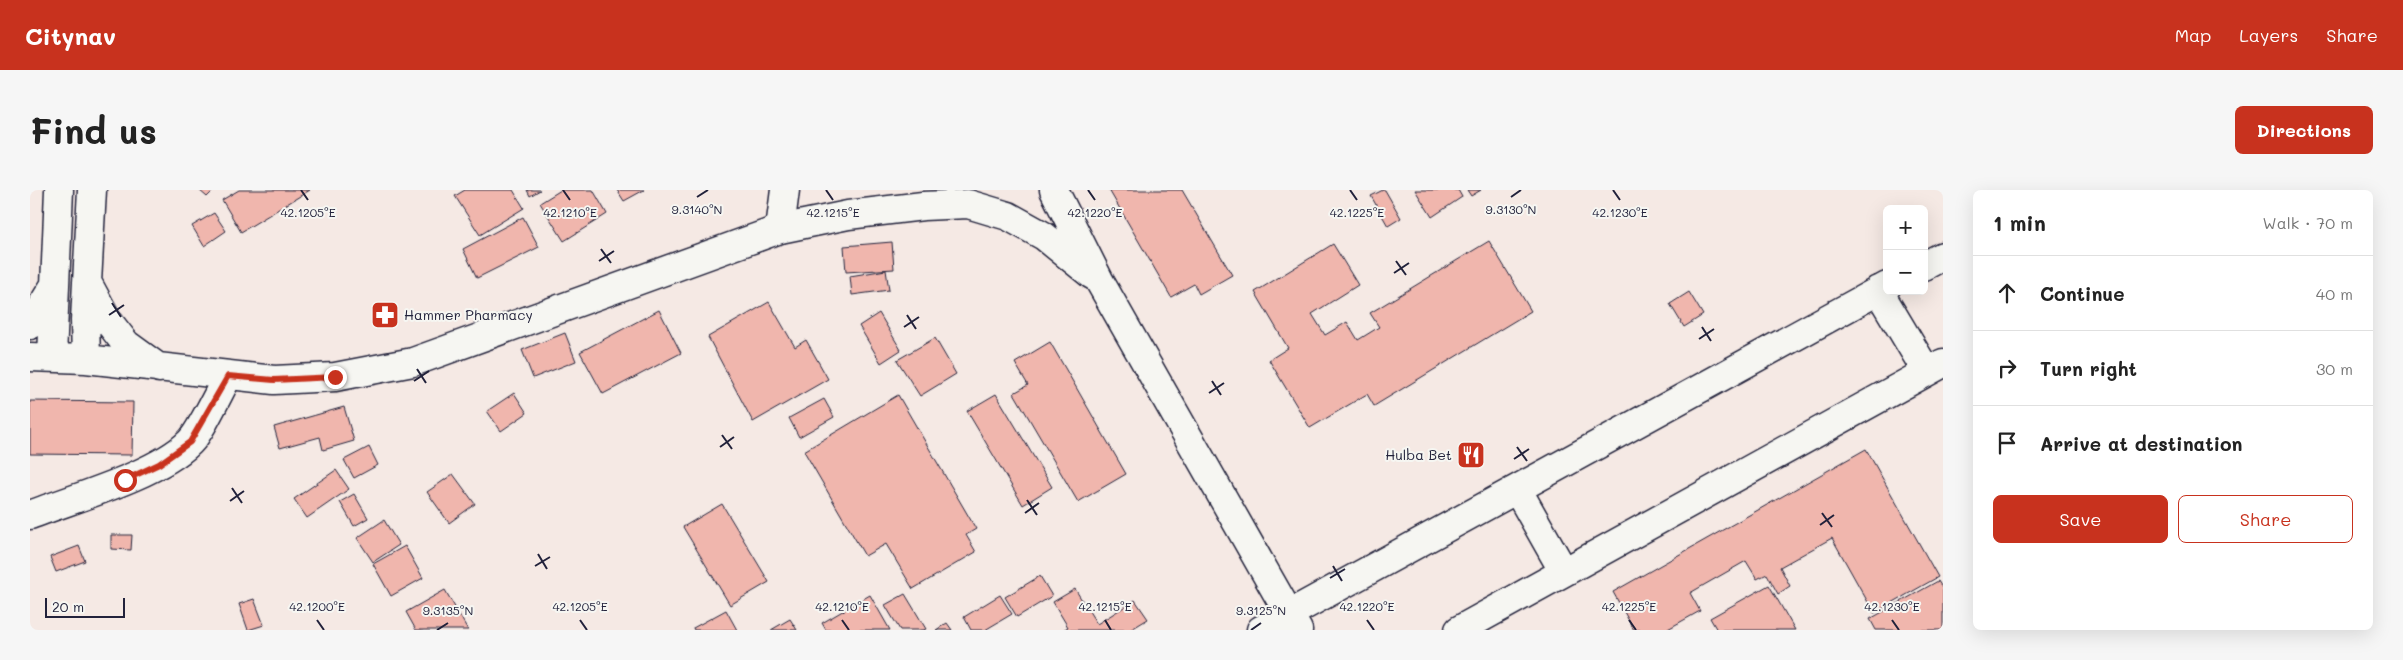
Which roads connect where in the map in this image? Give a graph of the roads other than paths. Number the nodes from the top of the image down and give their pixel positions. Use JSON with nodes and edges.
{"nodes":[{"id":1,"x":59,"y":190,"type":"edge"},
{"id":2,"x":92,"y":190,"type":"edge"},
{"id":3,"x":785,"y":190,"type":"edge"},
{"id":4,"x":898,"y":190,"type":"edge"},
{"id":5,"x":1054,"y":190,"type":"edge"},
{"id":6,"x":848,"y":215,"type":"junction"},
{"id":7,"x":780,"y":230,"type":"junction"},
{"id":8,"x":1943,"y":256,"type":"edge"},
{"id":9,"x":1928,"y":264,"type":"edge"},
{"id":10,"x":87,"y":282,"type":"junction"},
{"id":11,"x":1100,"y":282,"type":"junction"},
{"id":12,"x":54,"y":284,"type":"junction"},
{"id":13,"x":1882,"y":288,"type":"edge"},
{"id":14,"x":30,"y":325,"type":"edge"},
{"id":15,"x":41,"y":357,"type":"edge"},
{"id":16,"x":86,"y":359,"type":"junction"},
{"id":17,"x":1935,"y":367,"type":"edge"},
{"id":18,"x":160,"y":369,"type":"junction"},
{"id":19,"x":228,"y":376,"type":"junction"},
{"id":20,"x":1517,"y":490,"type":"junction"},
{"id":21,"x":30,"y":515,"type":"edge"},
{"id":22,"x":1564,"y":572,"type":"junction"},
{"id":23,"x":1293,"y":622,"type":"edge"},
{"id":24,"x":1261,"y":630,"type":"edge"},
{"id":25,"x":1459,"y":630,"type":"edge"}],
"edges":[{"from":1,"to":12,"type":"main road"},
{"from":2,"to":10,"type":"main road"},
{"from":3,"to":7,"type":"main road"},
{"from":4,"to":6,"type":"main road"},
{"from":5,"to":11,"type":"main road"},
{"from":6,"to":7,"type":"main road"},
{"from":6,"to":11,"type":"main road"},
{"from":7,"to":19,"type":"main road"},
{"from":8,"to":9,"type":"main road"},
{"from":10,"to":16,"type":"main road"},
{"from":10,"to":18,"type":"main road"},
{"from":11,"to":23,"type":"main road"},
{"from":12,"to":14,"type":"main road"},
{"from":12,"to":15,"type":"main road"},
{"from":13,"to":17,"type":"main road"},
{"from":13,"to":20,"type":"main road"},
{"from":15,"to":16,"type":"main road"},
{"from":16,"to":18,"type":"main road"},
{"from":17,"to":22,"type":"main road"},
{"from":18,"to":19,"type":"main road"},
{"from":19,"to":21,"type":"main road"},
{"from":20,"to":22,"type":"main road"},
{"from":20,"to":23,"type":"main road"},
{"from":22,"to":25,"type":"main road"},
{"from":23,"to":24,"type":"main road"}]}
